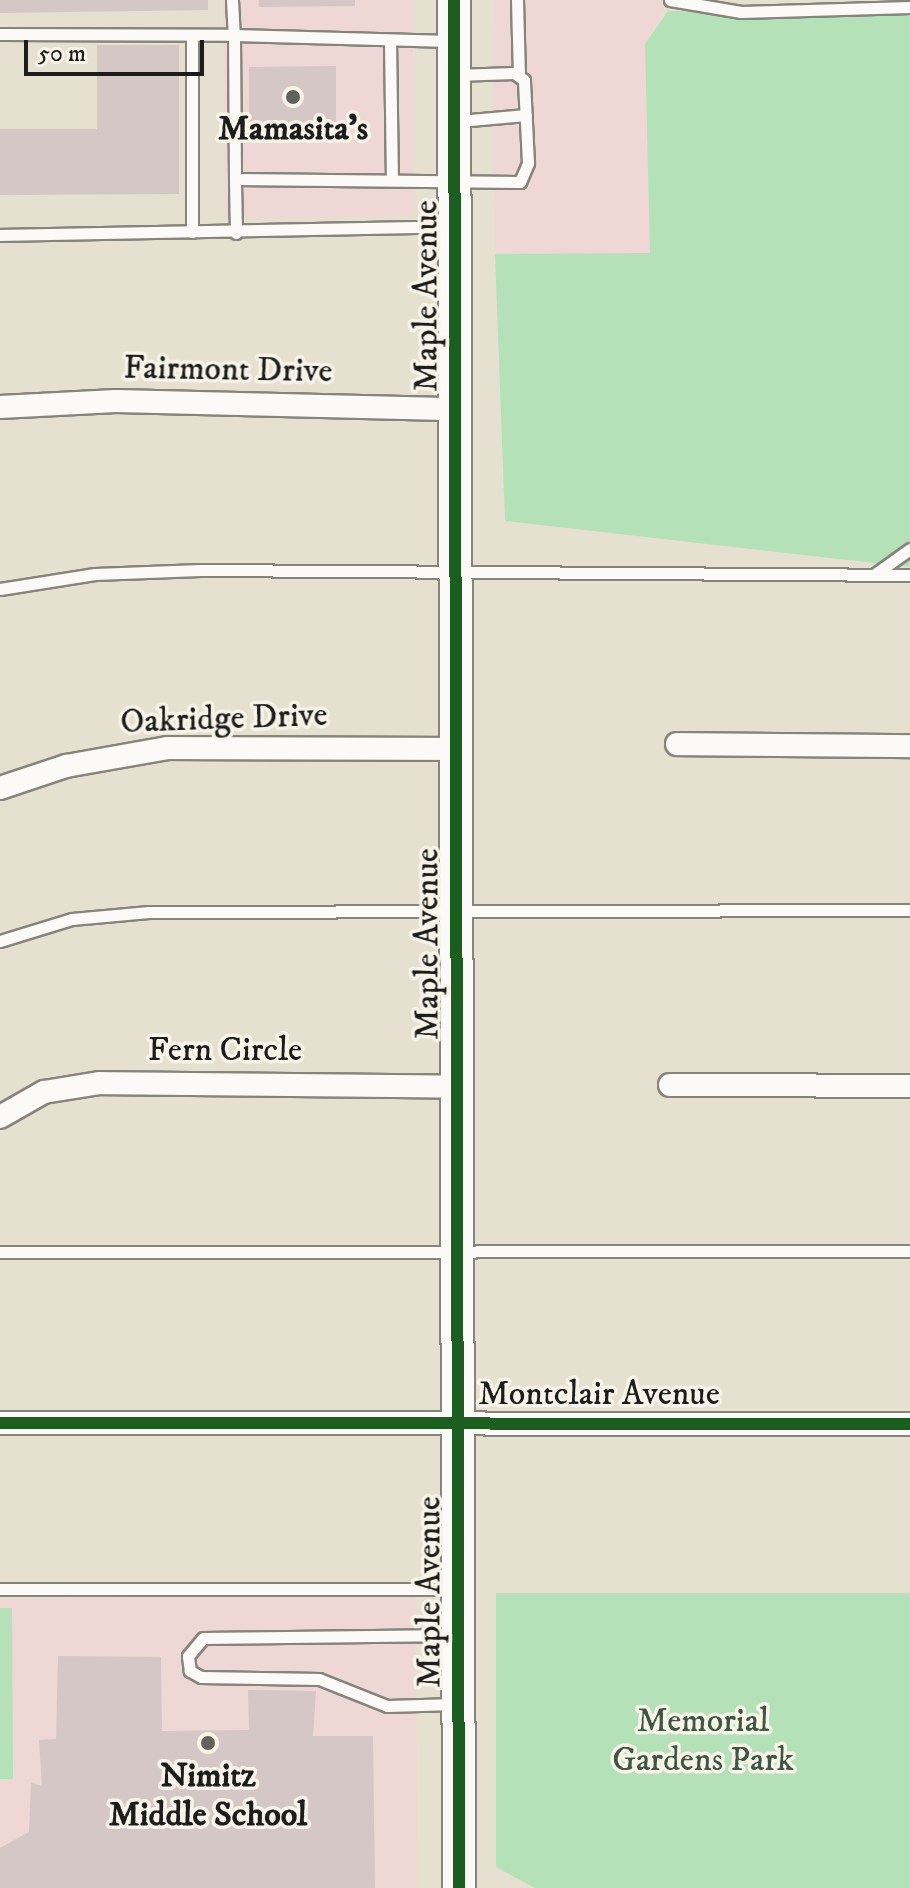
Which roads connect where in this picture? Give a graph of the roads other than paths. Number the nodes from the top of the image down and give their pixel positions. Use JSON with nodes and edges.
{"nodes":[{"id":1,"x":232,"y":0,"type":"edge"},
{"id":2,"x":454,"y":0,"type":"edge"},
{"id":3,"x":517,"y":0,"type":"edge"},
{"id":4,"x":670,"y":0,"type":"edge"},
{"id":5,"x":780,"y":5,"type":"edge"},
{"id":6,"x":910,"y":7,"type":"edge"},
{"id":7,"x":0,"y":34,"type":"edge"},
{"id":8,"x":234,"y":35,"type":"junction"},
{"id":9,"x":192,"y":37,"type":"junction"},
{"id":10,"x":390,"y":40,"type":"junction"},
{"id":11,"x":455,"y":41,"type":"junction"},
{"id":12,"x":519,"y":75,"type":"junction"},
{"id":13,"x":455,"y":76,"type":"junction"},
{"id":14,"x":526,"y":115,"type":"junction"},
{"id":15,"x":455,"y":121,"type":"junction"},
{"id":16,"x":235,"y":179,"type":"junction"},
{"id":17,"x":392,"y":180,"type":"junction"},
{"id":18,"x":455,"y":182,"type":"junction"},
{"id":19,"x":455,"y":225,"type":"junction"},
{"id":20,"x":192,"y":232,"type":"junction"},
{"id":21,"x":236,"y":233,"type":"junction"},
{"id":22,"x":0,"y":235,"type":"edge"},
{"id":23,"x":0,"y":407,"type":"edge"},
{"id":24,"x":455,"y":409,"type":"junction"},
{"id":25,"x":910,"y":549,"type":"edge"},
{"id":26,"x":456,"y":571,"type":"junction"},
{"id":27,"x":874,"y":575,"type":"junction"},
{"id":28,"x":910,"y":575,"type":"edge"},
{"id":29,"x":0,"y":589,"type":"edge"},
{"id":30,"x":677,"y":744,"type":"dead end"},
{"id":31,"x":910,"y":746,"type":"edge"},
{"id":32,"x":456,"y":749,"type":"junction"},
{"id":33,"x":0,"y":788,"type":"edge"},
{"id":34,"x":910,"y":910,"type":"edge"},
{"id":35,"x":456,"y":911,"type":"junction"},
{"id":36,"x":0,"y":941,"type":"edge"},
{"id":37,"x":670,"y":1085,"type":"dead end"},
{"id":38,"x":910,"y":1086,"type":"edge"},
{"id":39,"x":457,"y":1087,"type":"junction"},
{"id":40,"x":0,"y":1117,"type":"edge"},
{"id":41,"x":457,"y":1250,"type":"junction"},
{"id":42,"x":910,"y":1251,"type":"edge"},
{"id":43,"x":0,"y":1252,"type":"edge"},
{"id":44,"x":0,"y":1423,"type":"edge"},
{"id":45,"x":458,"y":1423,"type":"junction"},
{"id":46,"x":910,"y":1424,"type":"edge"},
{"id":47,"x":0,"y":1589,"type":"edge"},
{"id":48,"x":458,"y":1589,"type":"junction"},
{"id":49,"x":458,"y":1635,"type":"junction"},
{"id":50,"x":458,"y":1704,"type":"junction"},
{"id":51,"x":459,"y":1888,"type":"edge"}],
"edges":[{"from":1,"to":8,"type":"lane"},
{"from":2,"to":11,"type":"main road","name":"Maple Avenue"},
{"from":3,"to":12,"type":"lane"},
{"from":4,"to":5,"type":"lane"},
{"from":5,"to":6,"type":"lane"},
{"from":7,"to":9,"type":"lane"},
{"from":8,"to":9,"type":"lane"},
{"from":8,"to":10,"type":"lane"},
{"from":8,"to":16,"type":"lane"},
{"from":9,"to":20,"type":"lane"},
{"from":10,"to":11,"type":"lane"},
{"from":10,"to":17,"type":"lane"},
{"from":11,"to":13,"type":"main road","name":"Maple Avenue"},
{"from":12,"to":13,"type":"lane"},
{"from":12,"to":14,"type":"lane"},
{"from":13,"to":15,"type":"main road","name":"Maple Avenue"},
{"from":14,"to":15,"type":"lane"},
{"from":14,"to":18,"type":"lane"},
{"from":15,"to":18,"type":"main road","name":"Maple Avenue"},
{"from":16,"to":17,"type":"lane"},
{"from":16,"to":21,"type":"lane"},
{"from":17,"to":18,"type":"lane"},
{"from":18,"to":19,"type":"main road","name":"Maple Avenue"},
{"from":19,"to":21,"type":"lane"},
{"from":19,"to":24,"type":"main road","name":"Maple Avenue"},
{"from":20,"to":21,"type":"lane"},
{"from":20,"to":22,"type":"lane"},
{"from":23,"to":24,"type":"street","name":"Fairmont Drive"},
{"from":24,"to":26,"type":"main road","name":"Maple Avenue"},
{"from":25,"to":27,"type":"lane"},
{"from":26,"to":27,"type":"lane"},
{"from":26,"to":29,"type":"lane"},
{"from":26,"to":32,"type":"main road","name":"Maple Avenue"},
{"from":27,"to":28,"type":"lane"},
{"from":30,"to":31,"type":"street"},
{"from":32,"to":33,"type":"street","name":"Oakridge Drive"},
{"from":32,"to":35,"type":"main road","name":"Maple Avenue"},
{"from":34,"to":35,"type":"lane"},
{"from":35,"to":36,"type":"lane"},
{"from":35,"to":39,"type":"main road","name":"Maple Avenue"},
{"from":37,"to":38,"type":"street"},
{"from":39,"to":40,"type":"street","name":"Fern Circle"},
{"from":39,"to":41,"type":"main road","name":"Maple Avenue"},
{"from":41,"to":42,"type":"lane"},
{"from":41,"to":43,"type":"lane"},
{"from":41,"to":45,"type":"main road","name":"Maple Avenue"},
{"from":44,"to":45,"type":"street","name":"Montclair Avenue"},
{"from":45,"to":46,"type":"street","name":"Montclair Avenue"},
{"from":45,"to":48,"type":"main road","name":"Maple Avenue"},
{"from":47,"to":48,"type":"lane"},
{"from":48,"to":49,"type":"main road","name":"Maple Avenue"},
{"from":49,"to":50,"type":"main road","name":"Maple Avenue"},
{"from":49,"to":50,"type":"lane"},
{"from":50,"to":51,"type":"main road","name":"Maple Avenue"}]}
